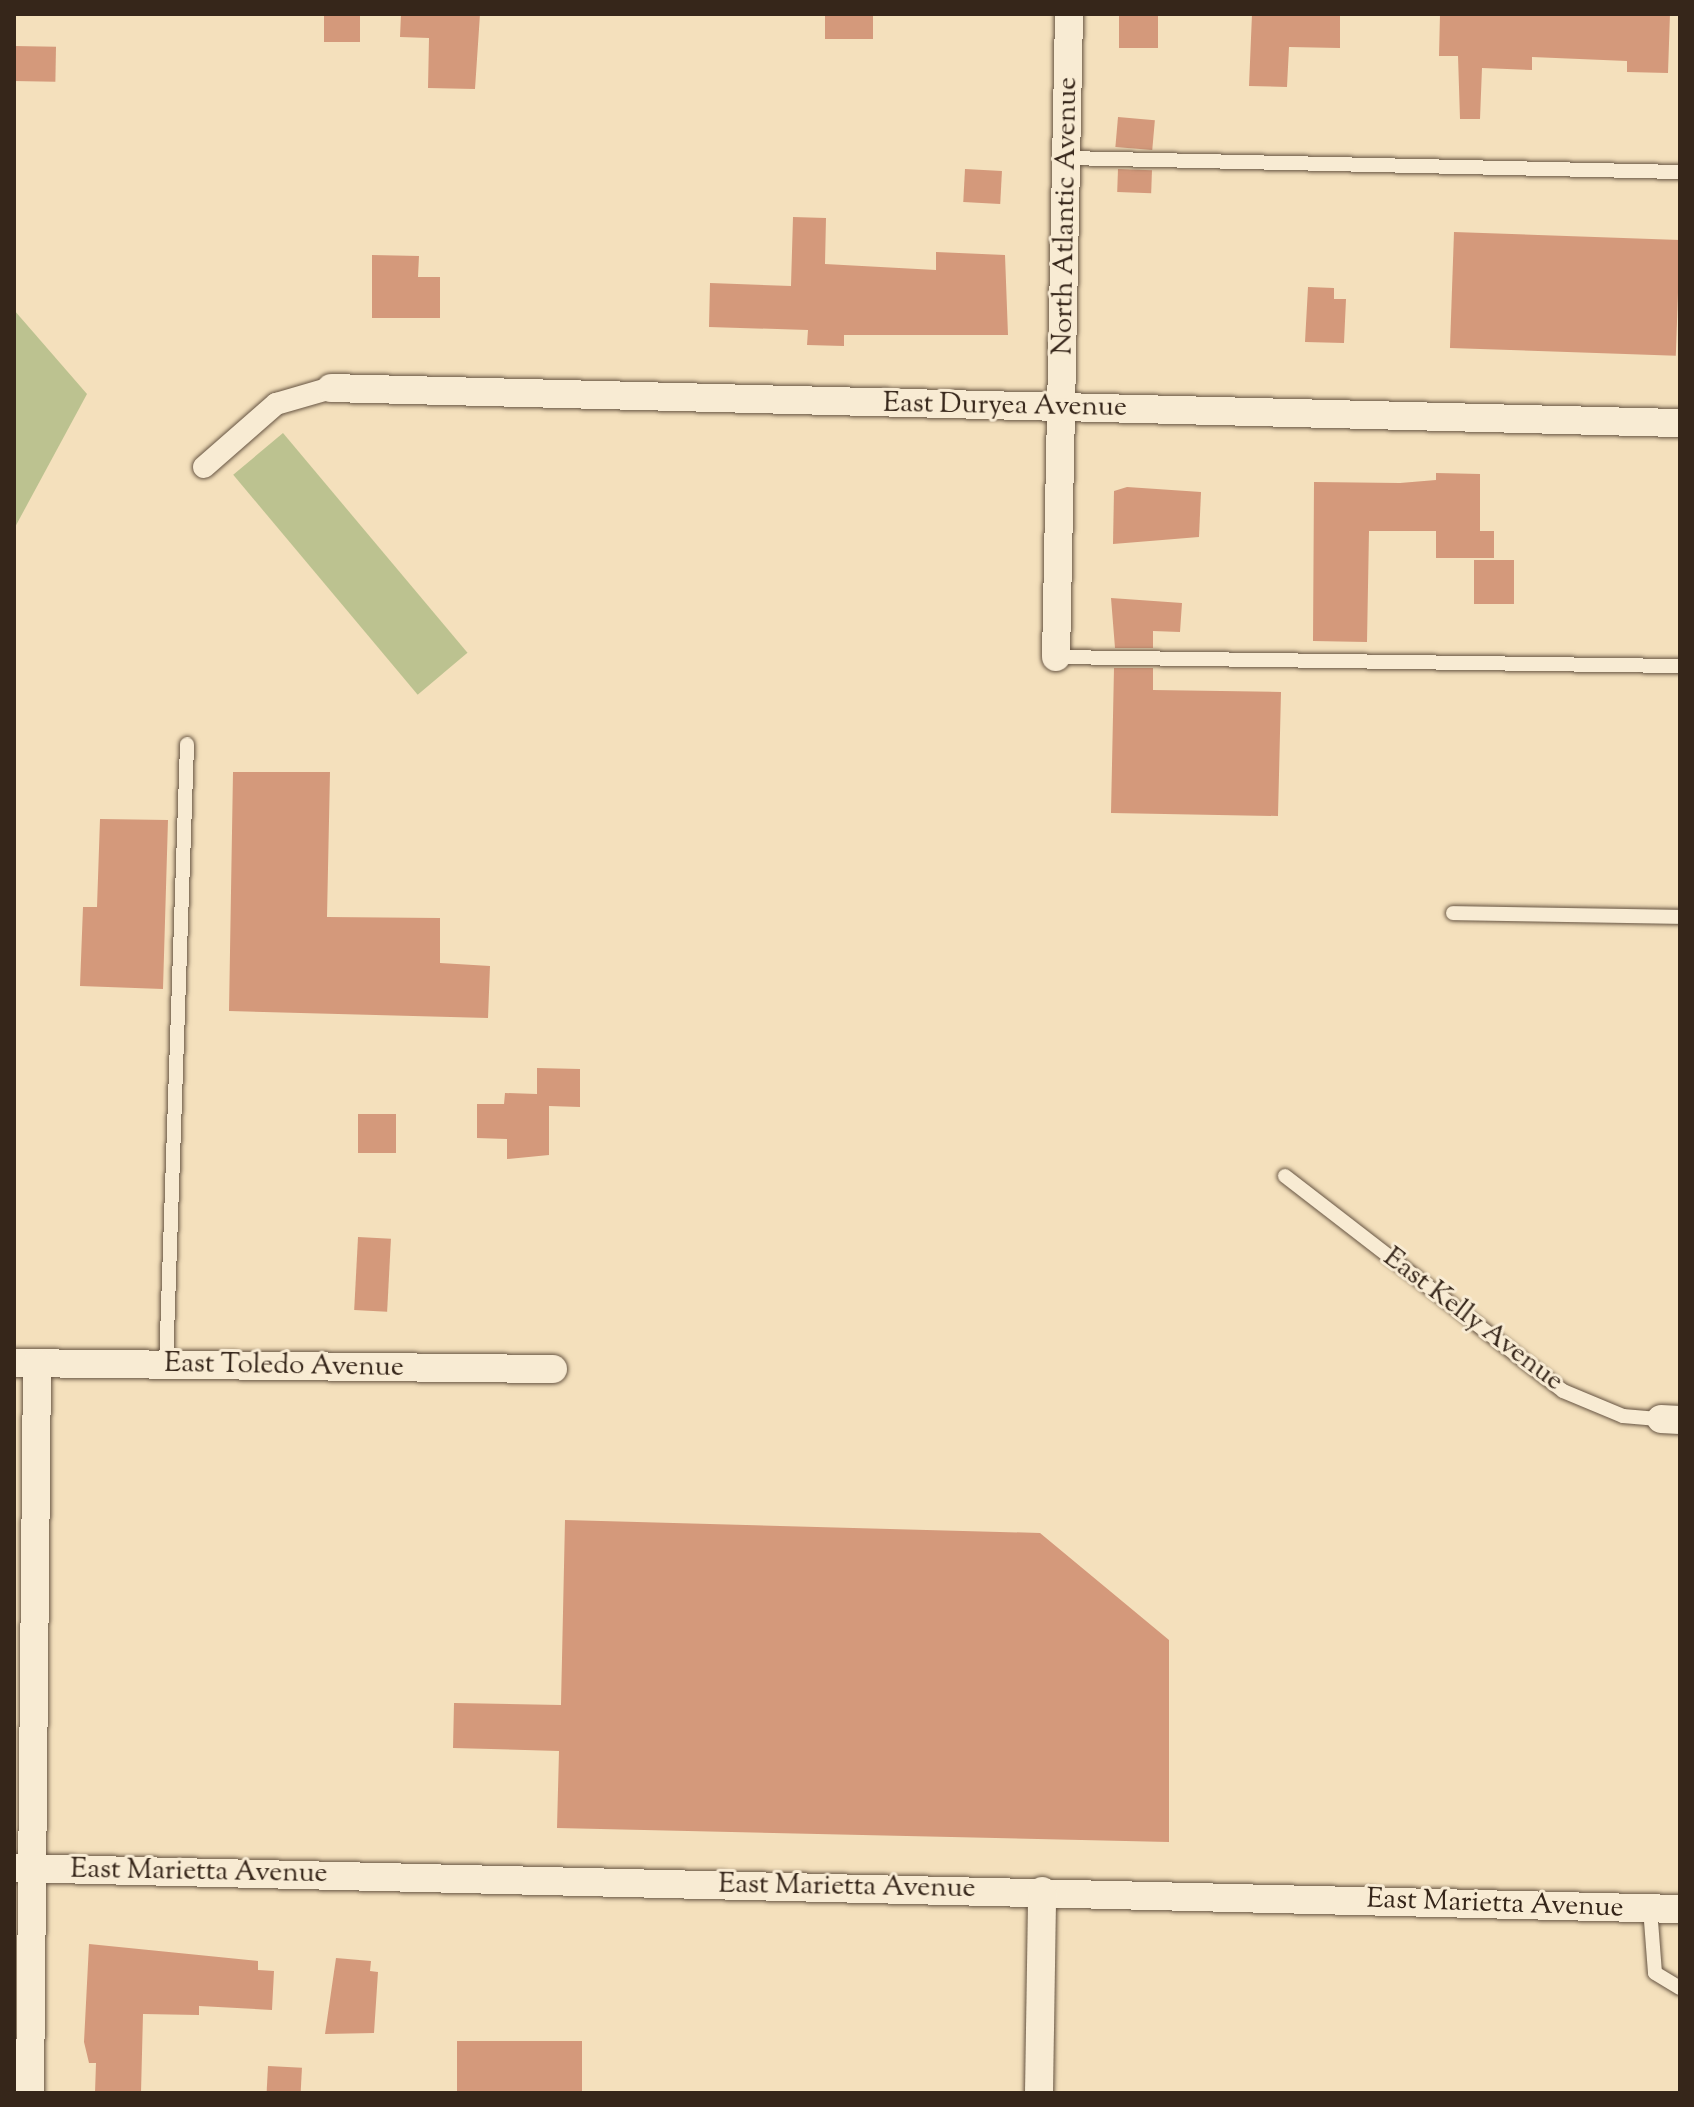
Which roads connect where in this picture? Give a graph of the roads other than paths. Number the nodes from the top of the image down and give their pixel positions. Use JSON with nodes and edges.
{"nodes":[{"id":1,"x":1069,"y":14,"type":"edge"},
{"id":2,"x":1067,"y":158,"type":"junction"},
{"id":3,"x":1680,"y":172,"type":"edge"},
{"id":4,"x":331,"y":388,"type":"joint"},
{"id":5,"x":1062,"y":408,"type":"junction"},
{"id":6,"x":1680,"y":423,"type":"edge"},
{"id":7,"x":204,"y":467,"type":"dead end"},
{"id":8,"x":1056,"y":657,"type":"joint"},
{"id":9,"x":1680,"y":666,"type":"edge"},
{"id":10,"x":187,"y":744,"type":"dead end"},
{"id":11,"x":1453,"y":913,"type":"dead end"},
{"id":12,"x":1680,"y":917,"type":"edge"},
{"id":13,"x":1285,"y":1176,"type":"dead end"},
{"id":14,"x":26,"y":1363,"type":"edge"},
{"id":15,"x":166,"y":1365,"type":"junction"},
{"id":16,"x":553,"y":1369,"type":"dead end"},
{"id":17,"x":1671,"y":1420,"type":"edge"},
{"id":18,"x":25,"y":1615,"type":"edge"},
{"id":19,"x":24,"y":1868,"type":"edge"},
{"id":20,"x":1042,"y":1891,"type":"junction"},
{"id":21,"x":1650,"y":1908,"type":"junction"},
{"id":22,"x":1680,"y":1909,"type":"edge"},
{"id":23,"x":1680,"y":1988,"type":"edge"},
{"id":24,"x":30,"y":2093,"type":"edge"},
{"id":25,"x":1039,"y":2093,"type":"edge"}],
"edges":[{"from":1,"to":2,"type":"street","name":"North Atlantic Avenue"},
{"from":2,"to":3,"type":"lane"},
{"from":2,"to":5,"type":"street","name":"North Atlantic Avenue"},
{"from":4,"to":5,"type":"street","name":"East Duryea Avenue"},
{"from":4,"to":7,"type":"street"},
{"from":5,"to":6,"type":"street","name":"East Duryea Avenue"},
{"from":5,"to":8,"type":"street","name":"North Atlantic Avenue"},
{"from":8,"to":9,"type":"lane"},
{"from":10,"to":15,"type":"lane"},
{"from":11,"to":12,"type":"lane"},
{"from":13,"to":17,"type":"lane","name":"East Kelly Avenue"},
{"from":14,"to":15,"type":"street","name":"East Toledo Avenue"},
{"from":14,"to":18,"type":"street"},
{"from":15,"to":16,"type":"street","name":"East Toledo Avenue"},
{"from":18,"to":19,"type":"street"},
{"from":19,"to":20,"type":"street","name":"East Marietta Avenue"},
{"from":19,"to":24,"type":"street"},
{"from":20,"to":21,"type":"street","name":"East Marietta Avenue"},
{"from":20,"to":25,"type":"street"},
{"from":21,"to":22,"type":"street","name":"East Marietta Avenue"},
{"from":21,"to":23,"type":"lane"}]}
